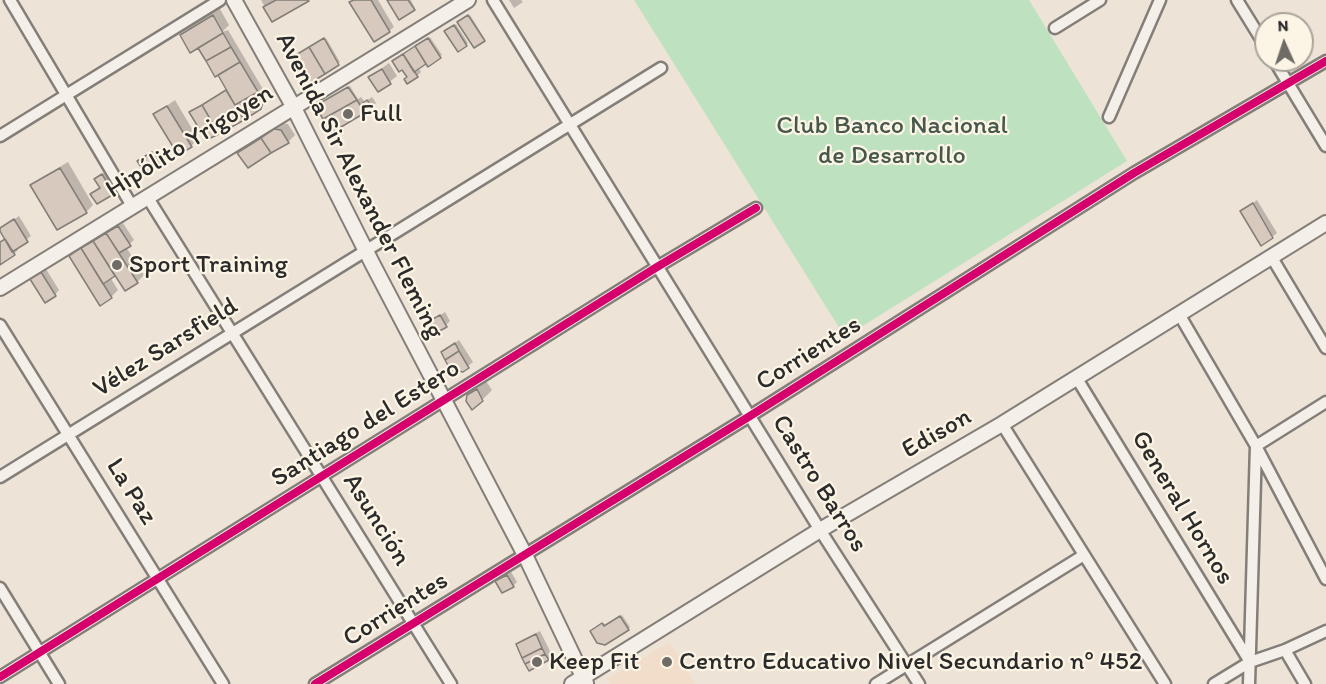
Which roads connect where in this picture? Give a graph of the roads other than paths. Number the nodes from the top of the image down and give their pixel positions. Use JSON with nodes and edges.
{"nodes":[{"id":1,"x":10,"y":0,"type":"edge"},
{"id":2,"x":220,"y":0,"type":"edge"},
{"id":3,"x":234,"y":0,"type":"edge"},
{"id":4,"x":468,"y":0,"type":"edge"},
{"id":5,"x":493,"y":0,"type":"edge"},
{"id":6,"x":1100,"y":0,"type":"edge"},
{"id":7,"x":1160,"y":0,"type":"edge"},
{"id":8,"x":1237,"y":0,"type":"edge"},
{"id":9,"x":1055,"y":28,"type":"dead end"},
{"id":10,"x":1254,"y":28,"type":"edge"},
{"id":11,"x":1326,"y":61,"type":"edge"},
{"id":12,"x":661,"y":68,"type":"dead end"},
{"id":13,"x":1281,"y":72,"type":"edge"},
{"id":14,"x":1288,"y":84,"type":"junction"},
{"id":15,"x":65,"y":96,"type":"junction"},
{"id":16,"x":293,"y":106,"type":"junction"},
{"id":17,"x":1109,"y":117,"type":"dead end"},
{"id":18,"x":570,"y":124,"type":"junction"},
{"id":19,"x":0,"y":136,"type":"edge"},
{"id":20,"x":1326,"y":146,"type":"edge"},
{"id":21,"x":148,"y":198,"type":"junction"},
{"id":22,"x":132,"y":206,"type":"junction"},
{"id":23,"x":756,"y":208,"type":"dead end"},
{"id":24,"x":1326,"y":223,"type":"edge"},
{"id":25,"x":365,"y":250,"type":"junction"},
{"id":26,"x":1271,"y":256,"type":"junction"},
{"id":27,"x":657,"y":267,"type":"junction"},
{"id":28,"x":0,"y":288,"type":"edge"},
{"id":29,"x":1179,"y":314,"type":"junction"},
{"id":30,"x":0,"y":325,"type":"edge"},
{"id":31,"x":233,"y":332,"type":"junction"},
{"id":32,"x":1326,"y":348,"type":"edge"},
{"id":33,"x":1077,"y":377,"type":"junction"},
{"id":34,"x":443,"y":400,"type":"junction"},
{"id":35,"x":1326,"y":402,"type":"edge"},
{"id":36,"x":750,"y":416,"type":"junction"},
{"id":37,"x":1002,"y":424,"type":"junction"},
{"id":38,"x":68,"y":435,"type":"junction"},
{"id":39,"x":1256,"y":446,"type":"junction"},
{"id":40,"x":322,"y":476,"type":"junction"},
{"id":41,"x":0,"y":477,"type":"edge"},
{"id":42,"x":820,"y":530,"type":"junction"},
{"id":43,"x":525,"y":555,"type":"junction"},
{"id":44,"x":1084,"y":555,"type":"junction"},
{"id":45,"x":158,"y":579,"type":"junction"},
{"id":46,"x":1326,"y":579,"type":"edge"},
{"id":47,"x":0,"y":588,"type":"edge"},
{"id":48,"x":414,"y":624,"type":"junction"},
{"id":49,"x":1326,"y":631,"type":"edge"},
{"id":50,"x":1285,"y":650,"type":"junction"},
{"id":51,"x":40,"y":653,"type":"junction"},
{"id":52,"x":1250,"y":662,"type":"junction"},
{"id":53,"x":907,"y":665,"type":"junction"},
{"id":54,"x":0,"y":677,"type":"edge"},
{"id":55,"x":581,"y":682,"type":"edge"},
{"id":56,"x":59,"y":684,"type":"edge"},
{"id":57,"x":223,"y":684,"type":"edge"},
{"id":58,"x":315,"y":684,"type":"edge"},
{"id":59,"x":451,"y":684,"type":"edge"},
{"id":60,"x":876,"y":684,"type":"edge"},
{"id":61,"x":919,"y":684,"type":"edge"},
{"id":62,"x":1165,"y":684,"type":"edge"},
{"id":63,"x":1214,"y":684,"type":"edge"},
{"id":64,"x":1249,"y":684,"type":"edge"},
{"id":65,"x":1305,"y":684,"type":"edge"}],
"edges":[{"from":1,"to":15,"type":"street"},
{"from":2,"to":15,"type":"street"},
{"from":3,"to":16,"type":"street","name":"Avenida Sir Alexander Fleming"},
{"from":4,"to":16,"type":"street","name":"Hipólito Yrigoyen"},
{"from":5,"to":18,"type":"street","name":"Castro Barros"},
{"from":6,"to":9,"type":"street"},
{"from":7,"to":17,"type":"street"},
{"from":8,"to":10,"type":"street"},
{"from":11,"to":14,"type":"street","name":"Corrientes"},
{"from":12,"to":18,"type":"street","name":"Vélez Sarsfield"},
{"from":13,"to":14,"type":"street"},
{"from":14,"to":20,"type":"street"},
{"from":14,"to":36,"type":"street","name":"Corrientes"},
{"from":15,"to":19,"type":"street"},
{"from":15,"to":22,"type":"street"},
{"from":16,"to":21,"type":"street","name":"Hipólito Yrigoyen"},
{"from":16,"to":25,"type":"street","name":"Avenida Sir Alexander Fleming"},
{"from":18,"to":25,"type":"street","name":"Vélez Sarsfield"},
{"from":18,"to":27,"type":"street","name":"Castro Barros"},
{"from":21,"to":22,"type":"street","name":"Hipólito Yrigoyen"},
{"from":21,"to":31,"type":"street","name":"Asunción"},
{"from":22,"to":28,"type":"street","name":"Hipólito Yrigoyen"},
{"from":23,"to":27,"type":"street","name":"Santiago del Estero"},
{"from":24,"to":26,"type":"street","name":"Edison"},
{"from":25,"to":31,"type":"street","name":"Vélez Sarsfield"},
{"from":25,"to":34,"type":"street","name":"Avenida Sir Alexander Fleming"},
{"from":26,"to":29,"type":"street","name":"Edison"},
{"from":26,"to":32,"type":"street"},
{"from":27,"to":34,"type":"street","name":"Santiago del Estero"},
{"from":27,"to":36,"type":"street","name":"Castro Barros"},
{"from":29,"to":33,"type":"street","name":"Edison"},
{"from":29,"to":39,"type":"street"},
{"from":30,"to":38,"type":"street","name":"La Paz"},
{"from":31,"to":38,"type":"street","name":"Vélez Sarsfield"},
{"from":31,"to":40,"type":"street","name":"Asunción"},
{"from":33,"to":37,"type":"street","name":"Edison"},
{"from":33,"to":52,"type":"street","name":"General Hornos"},
{"from":34,"to":40,"type":"street","name":"Santiago del Estero"},
{"from":34,"to":43,"type":"street","name":"Avenida Sir Alexander Fleming"},
{"from":35,"to":39,"type":"street"},
{"from":36,"to":42,"type":"street","name":"Castro Barros"},
{"from":36,"to":43,"type":"street","name":"Corrientes"},
{"from":37,"to":42,"type":"street","name":"Edison"},
{"from":37,"to":44,"type":"street"},
{"from":38,"to":41,"type":"street","name":"Vélez Sarsfield"},
{"from":38,"to":45,"type":"street","name":"La Paz"},
{"from":39,"to":46,"type":"street"},
{"from":39,"to":52,"type":"street"},
{"from":40,"to":45,"type":"street","name":"Santiago del Estero"},
{"from":40,"to":48,"type":"street","name":"Asunción"},
{"from":42,"to":53,"type":"street","name":"Castro Barros"},
{"from":42,"to":55,"type":"street","name":"Edison"},
{"from":43,"to":48,"type":"street","name":"Corrientes"},
{"from":43,"to":55,"type":"street","name":"Avenida Sir Alexander Fleming"},
{"from":44,"to":53,"type":"street"},
{"from":44,"to":62,"type":"street"},
{"from":45,"to":51,"type":"street","name":"Santiago del Estero"},
{"from":45,"to":57,"type":"street","name":"La Paz"},
{"from":47,"to":51,"type":"street"},
{"from":48,"to":58,"type":"street","name":"Corrientes"},
{"from":48,"to":59,"type":"street","name":"Asunción"},
{"from":49,"to":50,"type":"street"},
{"from":50,"to":52,"type":"street"},
{"from":50,"to":65,"type":"street"},
{"from":51,"to":54,"type":"street","name":"Santiago del Estero"},
{"from":51,"to":56,"type":"street"},
{"from":52,"to":63,"type":"street"},
{"from":52,"to":64,"type":"street"},
{"from":53,"to":60,"type":"street"},
{"from":53,"to":61,"type":"street","name":"Castro Barros"}]}
